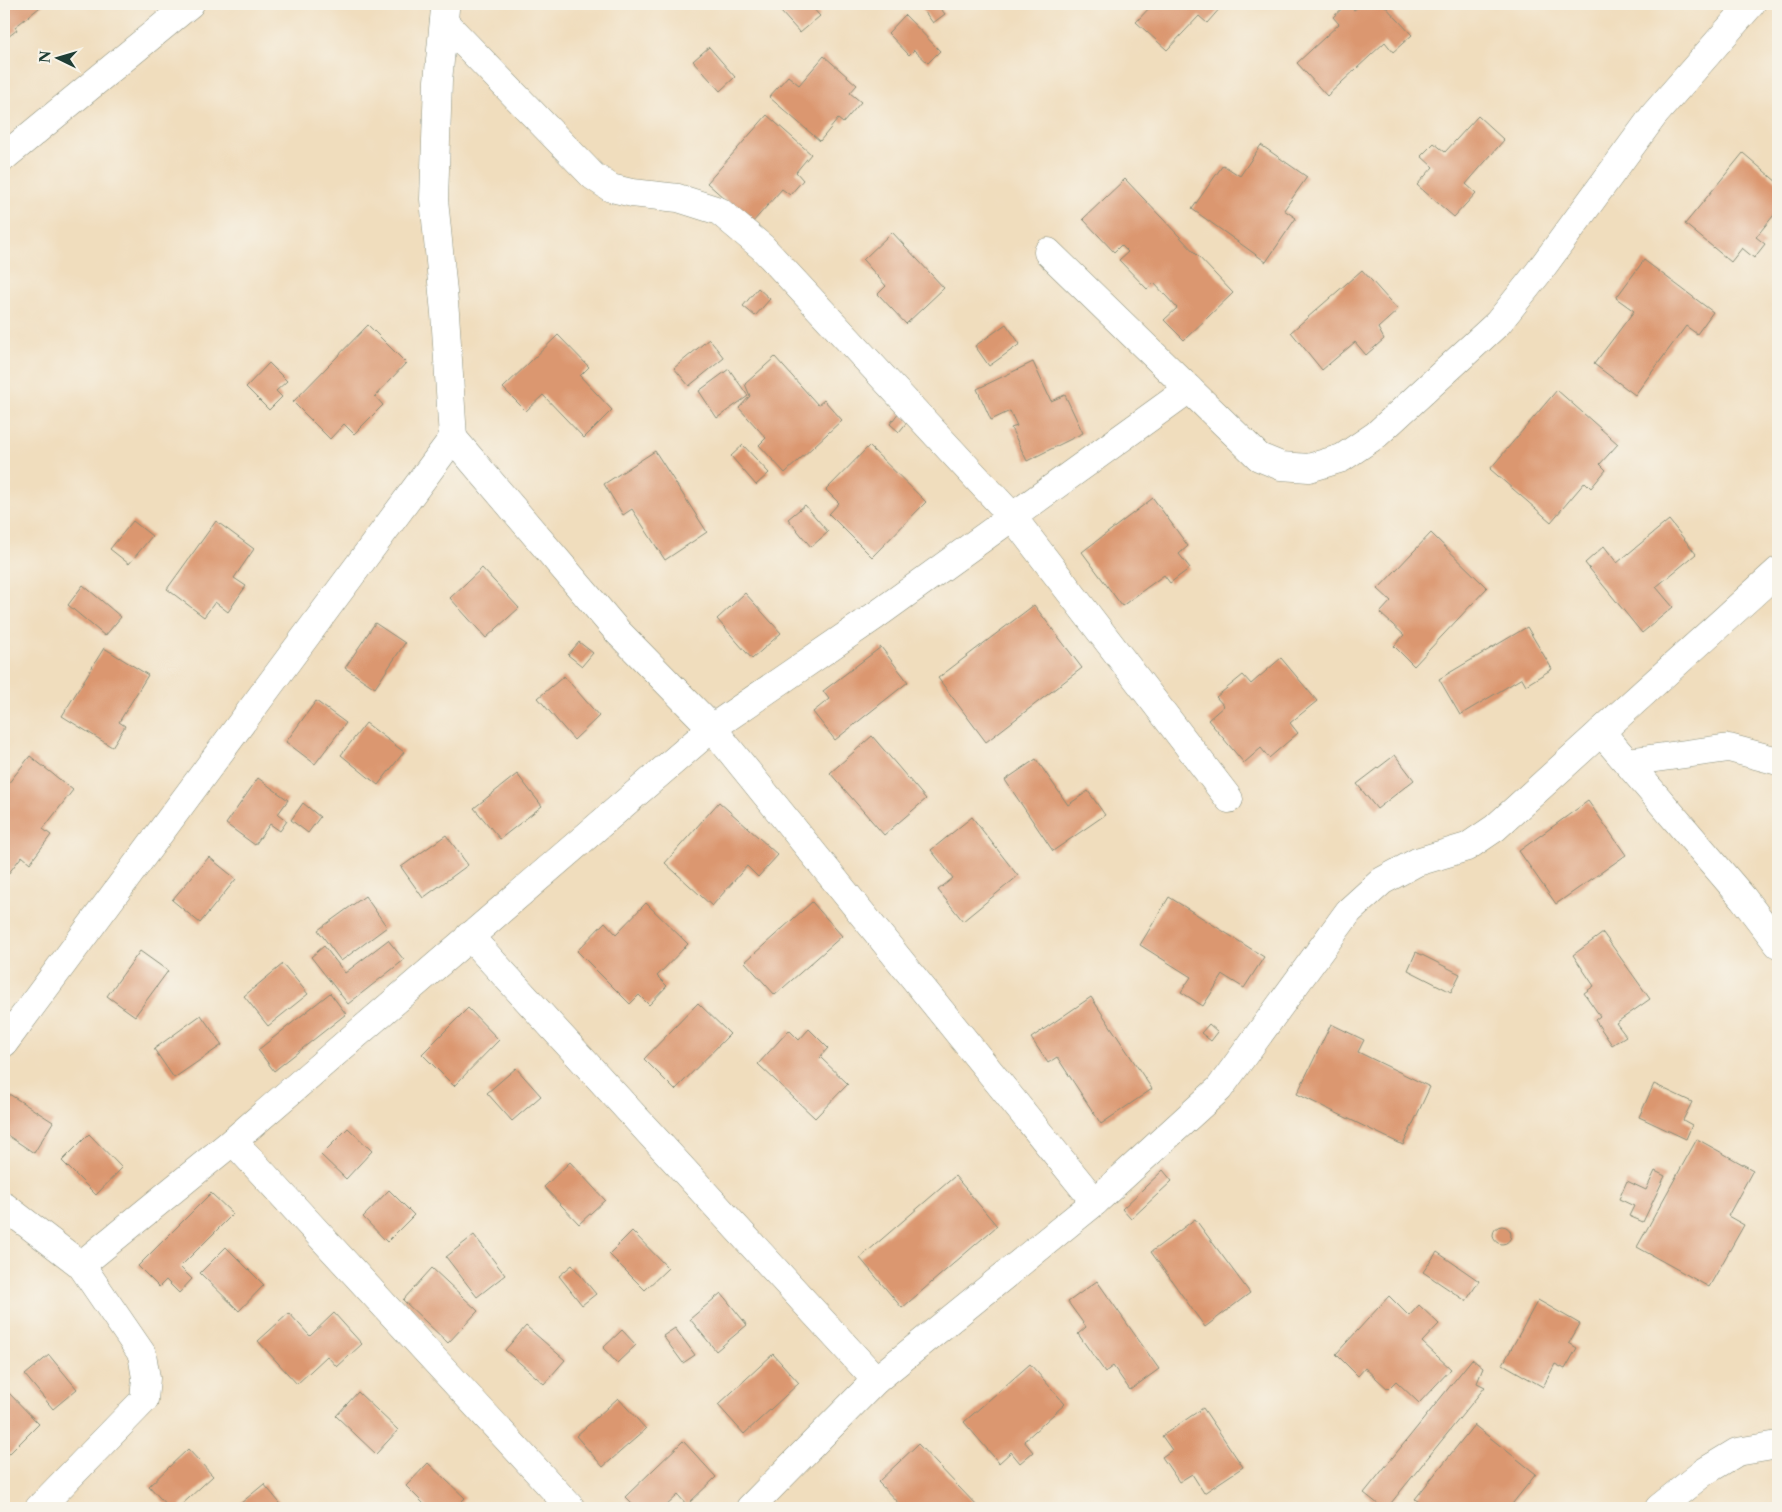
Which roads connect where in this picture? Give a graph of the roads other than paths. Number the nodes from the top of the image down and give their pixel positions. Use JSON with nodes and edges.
{"nodes":[{"id":1,"x":190,"y":4,"type":"edge"},
{"id":2,"x":1751,"y":4,"type":"edge"},
{"id":3,"x":445,"y":13,"type":"edge"},
{"id":4,"x":4,"y":157,"type":"edge"},
{"id":5,"x":1048,"y":252,"type":"dead end"},
{"id":6,"x":1189,"y":388,"type":"junction"},
{"id":7,"x":453,"y":438,"type":"junction"},
{"id":8,"x":1011,"y":515,"type":"junction"},
{"id":9,"x":1778,"y":571,"type":"edge"},
{"id":10,"x":712,"y":728,"type":"junction"},
{"id":11,"x":1601,"y":732,"type":"junction"},
{"id":12,"x":1778,"y":760,"type":"edge"},
{"id":13,"x":1627,"y":762,"type":"junction"},
{"id":14,"x":1230,"y":799,"type":"dead end"},
{"id":15,"x":469,"y":936,"type":"junction"},
{"id":16,"x":1778,"y":944,"type":"edge"},
{"id":17,"x":4,"y":1043,"type":"edge"},
{"id":18,"x":233,"y":1141,"type":"junction"},
{"id":19,"x":1095,"y":1202,"type":"junction"},
{"id":20,"x":4,"y":1206,"type":"edge"},
{"id":21,"x":81,"y":1265,"type":"junction"},
{"id":22,"x":876,"y":1380,"type":"junction"},
{"id":23,"x":1778,"y":1445,"type":"edge"},
{"id":24,"x":766,"y":1503,"type":"edge"},
{"id":25,"x":39,"y":1508,"type":"edge"},
{"id":26,"x":571,"y":1508,"type":"edge"},
{"id":27,"x":1659,"y":1508,"type":"edge"}],
"edges":[{"from":1,"to":4,"type":"street"},
{"from":2,"to":6,"type":"street"},
{"from":3,"to":7,"type":"street"},
{"from":3,"to":8,"type":"street"},
{"from":5,"to":6,"type":"street"},
{"from":6,"to":8,"type":"street"},
{"from":7,"to":10,"type":"street"},
{"from":7,"to":17,"type":"street"},
{"from":8,"to":10,"type":"street"},
{"from":8,"to":14,"type":"street"},
{"from":9,"to":11,"type":"street"},
{"from":10,"to":15,"type":"street"},
{"from":10,"to":19,"type":"street"},
{"from":11,"to":13,"type":"street"},
{"from":11,"to":19,"type":"street"},
{"from":12,"to":13,"type":"street"},
{"from":13,"to":16,"type":"street"},
{"from":15,"to":18,"type":"street"},
{"from":15,"to":22,"type":"street"},
{"from":18,"to":21,"type":"street"},
{"from":18,"to":26,"type":"street"},
{"from":19,"to":22,"type":"street"},
{"from":20,"to":21,"type":"street"},
{"from":21,"to":25,"type":"street"},
{"from":22,"to":24,"type":"street"},
{"from":23,"to":27,"type":"street"}]}
